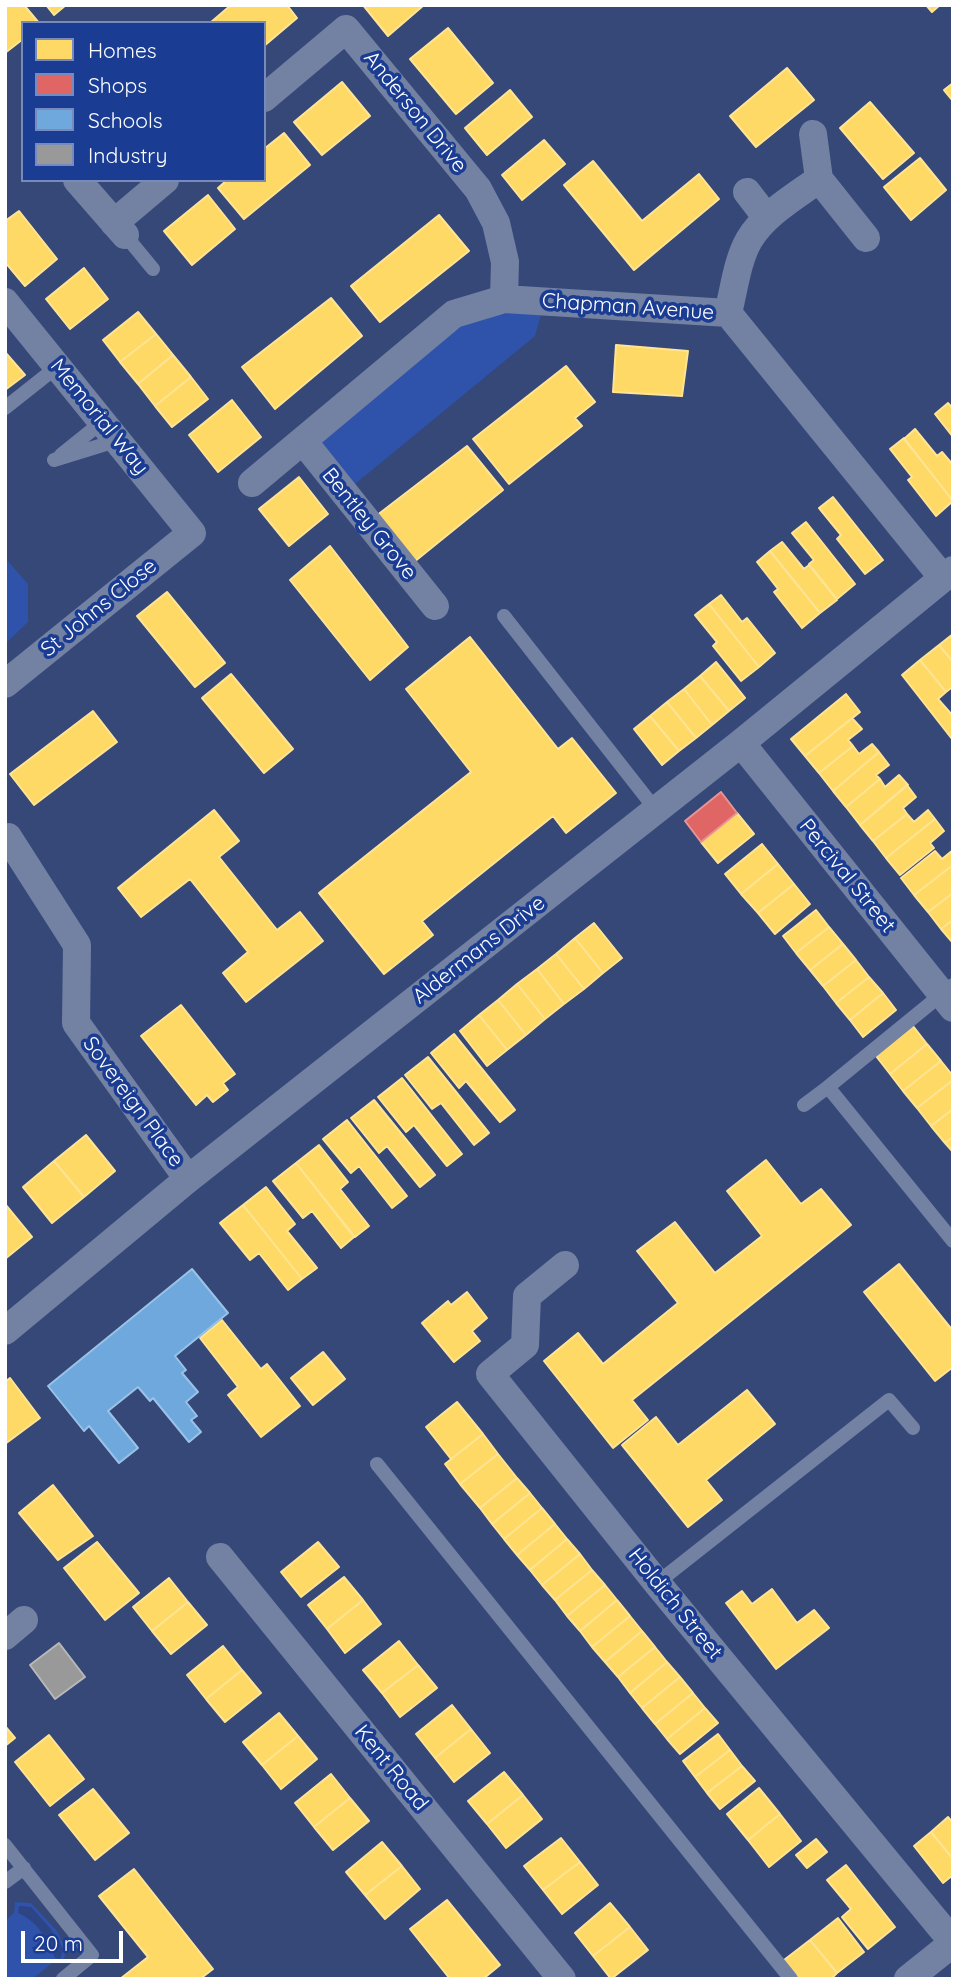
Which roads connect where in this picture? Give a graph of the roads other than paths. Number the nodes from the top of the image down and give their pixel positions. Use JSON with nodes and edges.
{"nodes":[{"id":1,"x":266,"y":95,"type":"edge"},
{"id":2,"x":813,"y":134,"type":"dead end"},
{"id":3,"x":819,"y":179,"type":"junction"},
{"id":4,"x":79,"y":182,"type":"edge"},
{"id":5,"x":163,"y":182,"type":"edge"},
{"id":6,"x":747,"y":192,"type":"dead end"},
{"id":7,"x":767,"y":218,"type":"junction"},
{"id":8,"x":119,"y":229,"type":"junction"},
{"id":9,"x":866,"y":238,"type":"dead end"},
{"id":10,"x":153,"y":269,"type":"dead end"},
{"id":11,"x":504,"y":299,"type":"junction"},
{"id":12,"x":5,"y":302,"type":"edge"},
{"id":13,"x":728,"y":313,"type":"junction"},
{"id":14,"x":58,"y":366,"type":"junction"},
{"id":15,"x":5,"y":408,"type":"edge"},
{"id":16,"x":303,"y":441,"type":"junction"},
{"id":17,"x":252,"y":483,"type":"dead end"},
{"id":18,"x":192,"y":533,"type":"joint"},
{"id":19,"x":948,"y":574,"type":"edge"},
{"id":20,"x":435,"y":606,"type":"dead end"},
{"id":21,"x":504,"y":616,"type":"dead end"},
{"id":22,"x":5,"y":684,"type":"edge"},
{"id":23,"x":741,"y":743,"type":"junction"},
{"id":24,"x":656,"y":810,"type":"junction"},
{"id":25,"x":8,"y":836,"type":"dead end"},
{"id":26,"x":949,"y":996,"type":"edge"},
{"id":27,"x":828,"y":1087,"type":"junction"},
{"id":28,"x":804,"y":1105,"type":"dead end"},
{"id":29,"x":188,"y":1179,"type":"junction"},
{"id":30,"x":953,"y":1241,"type":"edge"},
{"id":31,"x":565,"y":1265,"type":"dead end"},
{"id":32,"x":5,"y":1331,"type":"edge"},
{"id":33,"x":913,"y":1428,"type":"dead end"},
{"id":34,"x":377,"y":1464,"type":"dead end"},
{"id":35,"x":220,"y":1557,"type":"dead end"},
{"id":36,"x":657,"y":1583,"type":"junction"},
{"id":37,"x":5,"y":1845,"type":"edge"},
{"id":38,"x":24,"y":1868,"type":"junction"},
{"id":39,"x":5,"y":1882,"type":"edge"},
{"id":40,"x":953,"y":1943,"type":"edge"},
{"id":41,"x":63,"y":1979,"type":"edge"},
{"id":42,"x":562,"y":1979,"type":"edge"},
{"id":43,"x":791,"y":1979,"type":"edge"},
{"id":44,"x":908,"y":1979,"type":"edge"}],
"edges":[{"from":1,"to":11,"type":"street","name":"Anderson Drive"},
{"from":2,"to":3,"type":"street"},
{"from":3,"to":7,"type":"street"},
{"from":3,"to":9,"type":"street"},
{"from":4,"to":8,"type":"street"},
{"from":5,"to":8,"type":"street"},
{"from":6,"to":7,"type":"street"},
{"from":7,"to":13,"type":"street"},
{"from":8,"to":10,"type":"lane"},
{"from":11,"to":13,"type":"street","name":"Chapman Avenue"},
{"from":11,"to":16,"type":"street","name":"Chapman Avenue"},
{"from":12,"to":14,"type":"street","name":"Memorial Way"},
{"from":13,"to":19,"type":"street","name":"Chapman Avenue"},
{"from":14,"to":15,"type":"lane"},
{"from":14,"to":18,"type":"street","name":"Memorial Way"},
{"from":16,"to":17,"type":"street","name":"Chapman Avenue"},
{"from":16,"to":20,"type":"street","name":"Bentley Grove"},
{"from":18,"to":22,"type":"street","name":"St Johns Close"},
{"from":19,"to":23,"type":"street","name":"Aldermans Drive"},
{"from":21,"to":24,"type":"lane"},
{"from":23,"to":24,"type":"street","name":"Aldermans Drive"},
{"from":23,"to":26,"type":"street","name":"Percival Street"},
{"from":24,"to":29,"type":"street","name":"Aldermans Drive"},
{"from":25,"to":29,"type":"street","name":"Sovereign Place"},
{"from":26,"to":27,"type":"lane"},
{"from":27,"to":28,"type":"lane"},
{"from":27,"to":30,"type":"lane"},
{"from":29,"to":32,"type":"street","name":"Aldermans Drive"},
{"from":31,"to":36,"type":"street","name":"Holdich Street"},
{"from":33,"to":36,"type":"lane"},
{"from":34,"to":43,"type":"lane"},
{"from":35,"to":42,"type":"street","name":"Kent Road"},
{"from":36,"to":40,"type":"street","name":"Holdich Street"},
{"from":37,"to":38,"type":"lane"},
{"from":38,"to":39,"type":"lane"},
{"from":38,"to":41,"type":"lane"},
{"from":40,"to":44,"type":"street"}]}
